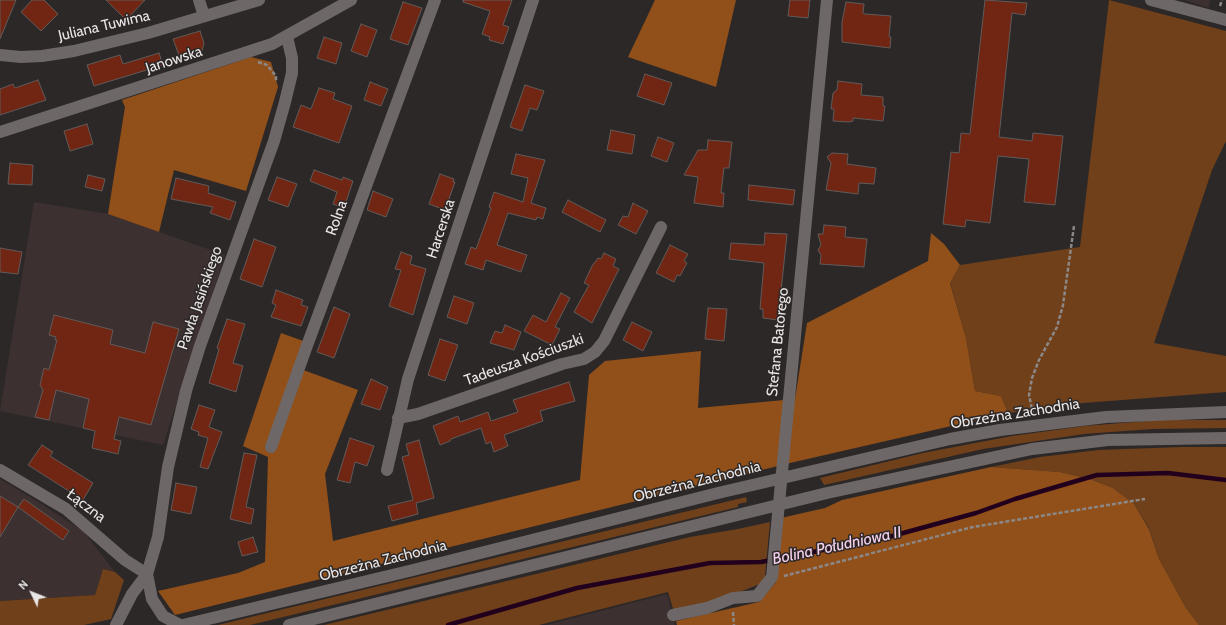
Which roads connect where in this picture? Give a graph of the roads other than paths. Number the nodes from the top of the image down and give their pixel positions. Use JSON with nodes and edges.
{"nodes":[{"id":1,"x":198,"y":0,"type":"edge"},
{"id":2,"x":259,"y":0,"type":"edge"},
{"id":3,"x":350,"y":0,"type":"edge"},
{"id":4,"x":435,"y":0,"type":"edge"},
{"id":5,"x":533,"y":0,"type":"edge"},
{"id":6,"x":828,"y":0,"type":"edge"},
{"id":7,"x":1151,"y":0,"type":"edge"},
{"id":8,"x":234,"y":4,"type":"edge"},
{"id":9,"x":330,"y":5,"type":"edge"},
{"id":10,"x":204,"y":16,"type":"junction"},
{"id":11,"x":1226,"y":20,"type":"edge"},
{"id":12,"x":287,"y":36,"type":"junction"},
{"id":13,"x":0,"y":55,"type":"edge"},
{"id":14,"x":0,"y":132,"type":"edge"},
{"id":15,"x":661,"y":227,"type":"dead end"},
{"id":16,"x":1226,"y":412,"type":"edge"},
{"id":17,"x":398,"y":418,"type":"junction"},
{"id":18,"x":1226,"y":438,"type":"edge"},
{"id":19,"x":271,"y":447,"type":"dead end"},
{"id":20,"x":0,"y":470,"type":"edge"},
{"id":21,"x":387,"y":470,"type":"dead end"},
{"id":22,"x":147,"y":574,"type":"junction"},
{"id":23,"x":673,"y":615,"type":"dead end"},
{"id":24,"x":116,"y":625,"type":"edge"},
{"id":25,"x":181,"y":625,"type":"edge"},
{"id":26,"x":289,"y":625,"type":"edge"}],
"edges":[{"from":1,"to":10,"type":"street"},
{"from":2,"to":8,"type":"street","name":"Juliana Tuwima"},
{"from":3,"to":9,"type":"street","name":"Janowska"},
{"from":4,"to":19,"type":"street","name":"Rolna"},
{"from":5,"to":17,"type":"street","name":"Harcerska"},
{"from":6,"to":23,"type":"street","name":"Stefana Batorego"},
{"from":7,"to":11,"type":"street"},
{"from":8,"to":10,"type":"street","name":"Juliana Tuwima"},
{"from":9,"to":12,"type":"street","name":"Janowska"},
{"from":10,"to":13,"type":"street","name":"Juliana Tuwima"},
{"from":12,"to":14,"type":"street","name":"Janowska"},
{"from":12,"to":22,"type":"street","name":"Pawła Jasińskiego"},
{"from":15,"to":17,"type":"street","name":"Tadeusza Kościuszki"},
{"from":16,"to":25,"type":"street","name":"Obrzeżna Zachodnia"},
{"from":17,"to":21,"type":"street","name":"Harcerska"},
{"from":18,"to":26,"type":"street"},
{"from":20,"to":22,"type":"street","name":"Łączna"},
{"from":22,"to":24,"type":"street","name":"Pawła Jasińskiego"},
{"from":22,"to":25,"type":"street","name":"Pawła Jasińskiego"}]}
